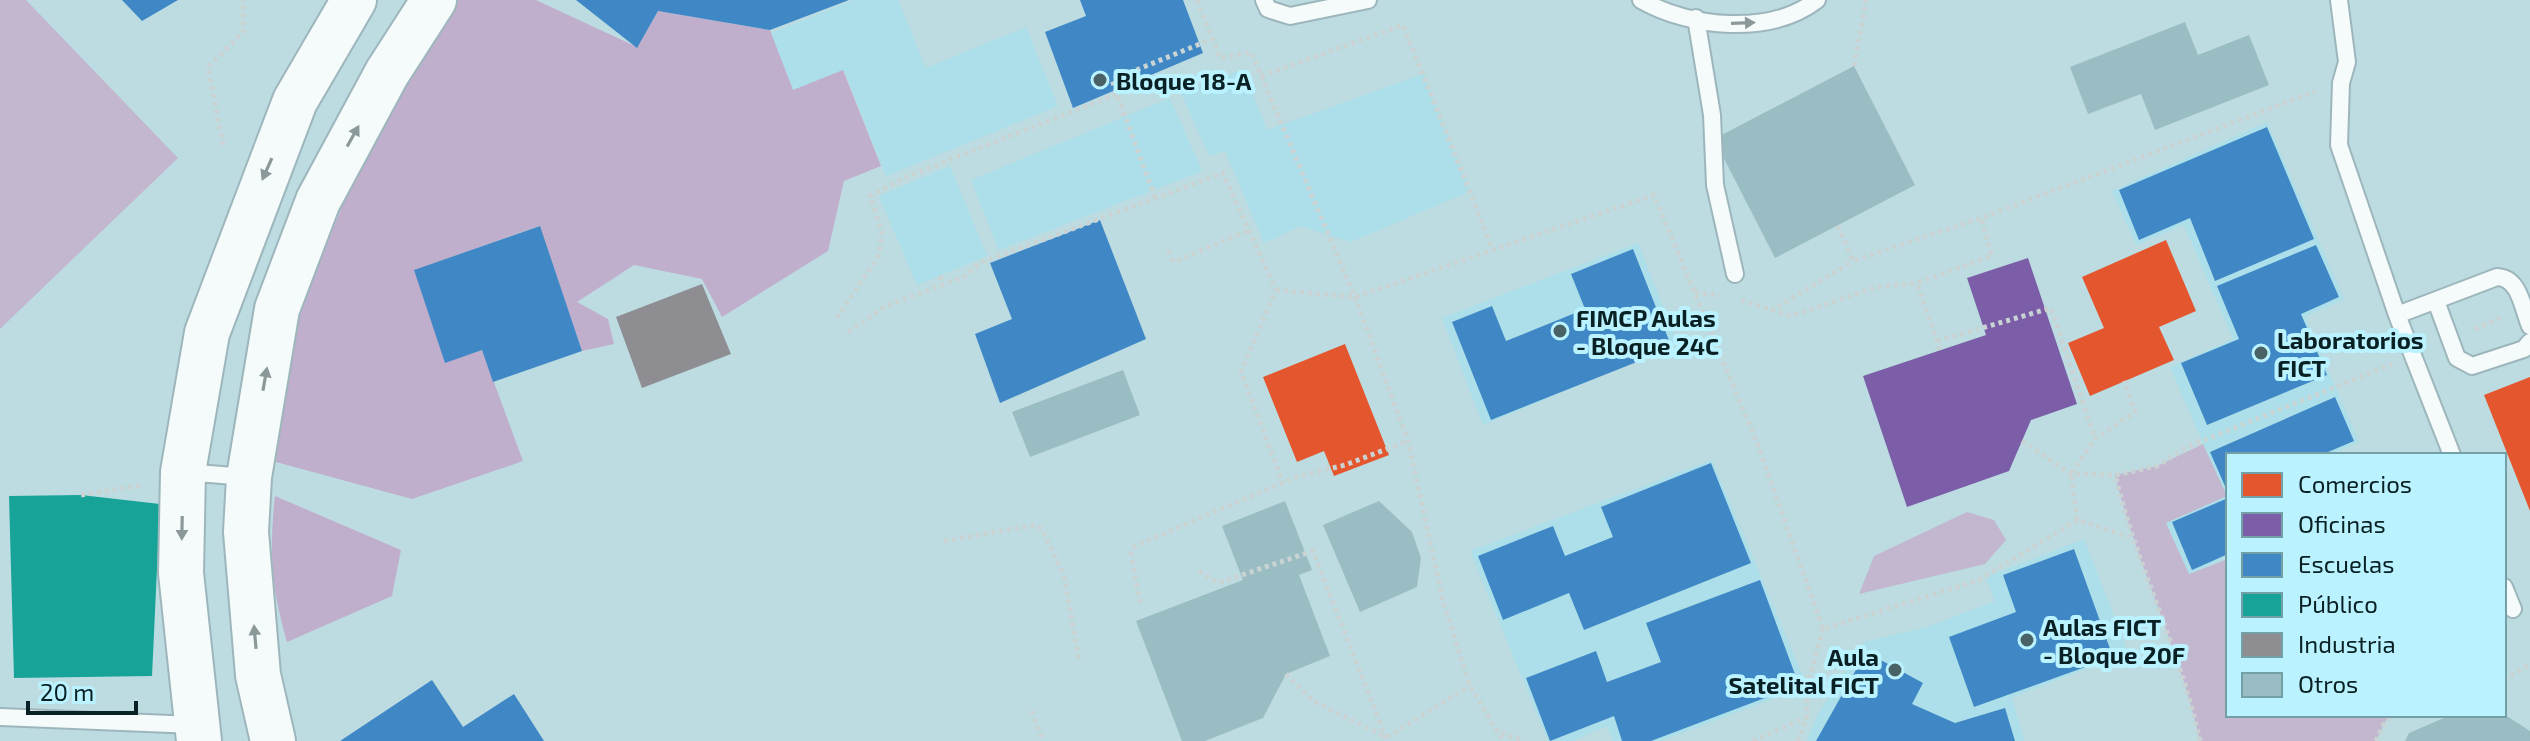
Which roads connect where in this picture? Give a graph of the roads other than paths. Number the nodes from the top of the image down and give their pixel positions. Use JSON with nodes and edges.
{"nodes":[{"id":1,"x":354,"y":0,"type":"edge"},
{"id":2,"x":434,"y":0,"type":"edge"},
{"id":3,"x":1264,"y":0,"type":"edge"},
{"id":4,"x":1368,"y":0,"type":"edge"},
{"id":5,"x":1641,"y":0,"type":"edge"},
{"id":6,"x":1817,"y":0,"type":"edge"},
{"id":7,"x":2339,"y":0,"type":"edge"},
{"id":8,"x":1696,"y":18,"type":"junction"},
{"id":9,"x":1735,"y":274,"type":"dead end"},
{"id":10,"x":2436,"y":301,"type":"junction"},
{"id":11,"x":2397,"y":315,"type":"junction"},
{"id":12,"x":2530,"y":326,"type":"edge"},
{"id":13,"x":2530,"y":342,"type":"edge"},
{"id":14,"x":2451,"y":453,"type":"edge"},
{"id":15,"x":183,"y":472,"type":"junction"},
{"id":16,"x":249,"y":477,"type":"junction"},
{"id":17,"x":2506,"y":592,"type":"edge"},
{"id":18,"x":2513,"y":609,"type":"dead end"},
{"id":19,"x":0,"y":717,"type":"edge"},
{"id":20,"x":198,"y":733,"type":"edge"},
{"id":21,"x":273,"y":741,"type":"edge"}],
"edges":[{"from":1,"to":15,"type":"street","one_way":true},
{"from":16,"to":2,"type":"street","one_way":true},
{"from":3,"to":4,"type":"lane"},
{"from":5,"to":8,"type":"lane"},
{"from":8,"to":6,"type":"lane","one_way":true},
{"from":7,"to":11,"type":"lane"},
{"from":8,"to":9,"type":"lane"},
{"from":10,"to":11,"type":"lane"},
{"from":10,"to":12,"type":"lane"},
{"from":10,"to":13,"type":"lane"},
{"from":11,"to":14,"type":"lane"},
{"from":15,"to":16,"type":"lane"},
{"from":15,"to":20,"type":"street","one_way":true},
{"from":21,"to":16,"type":"street","one_way":true},
{"from":17,"to":18,"type":"lane"},
{"from":19,"to":20,"type":"lane"}]}
